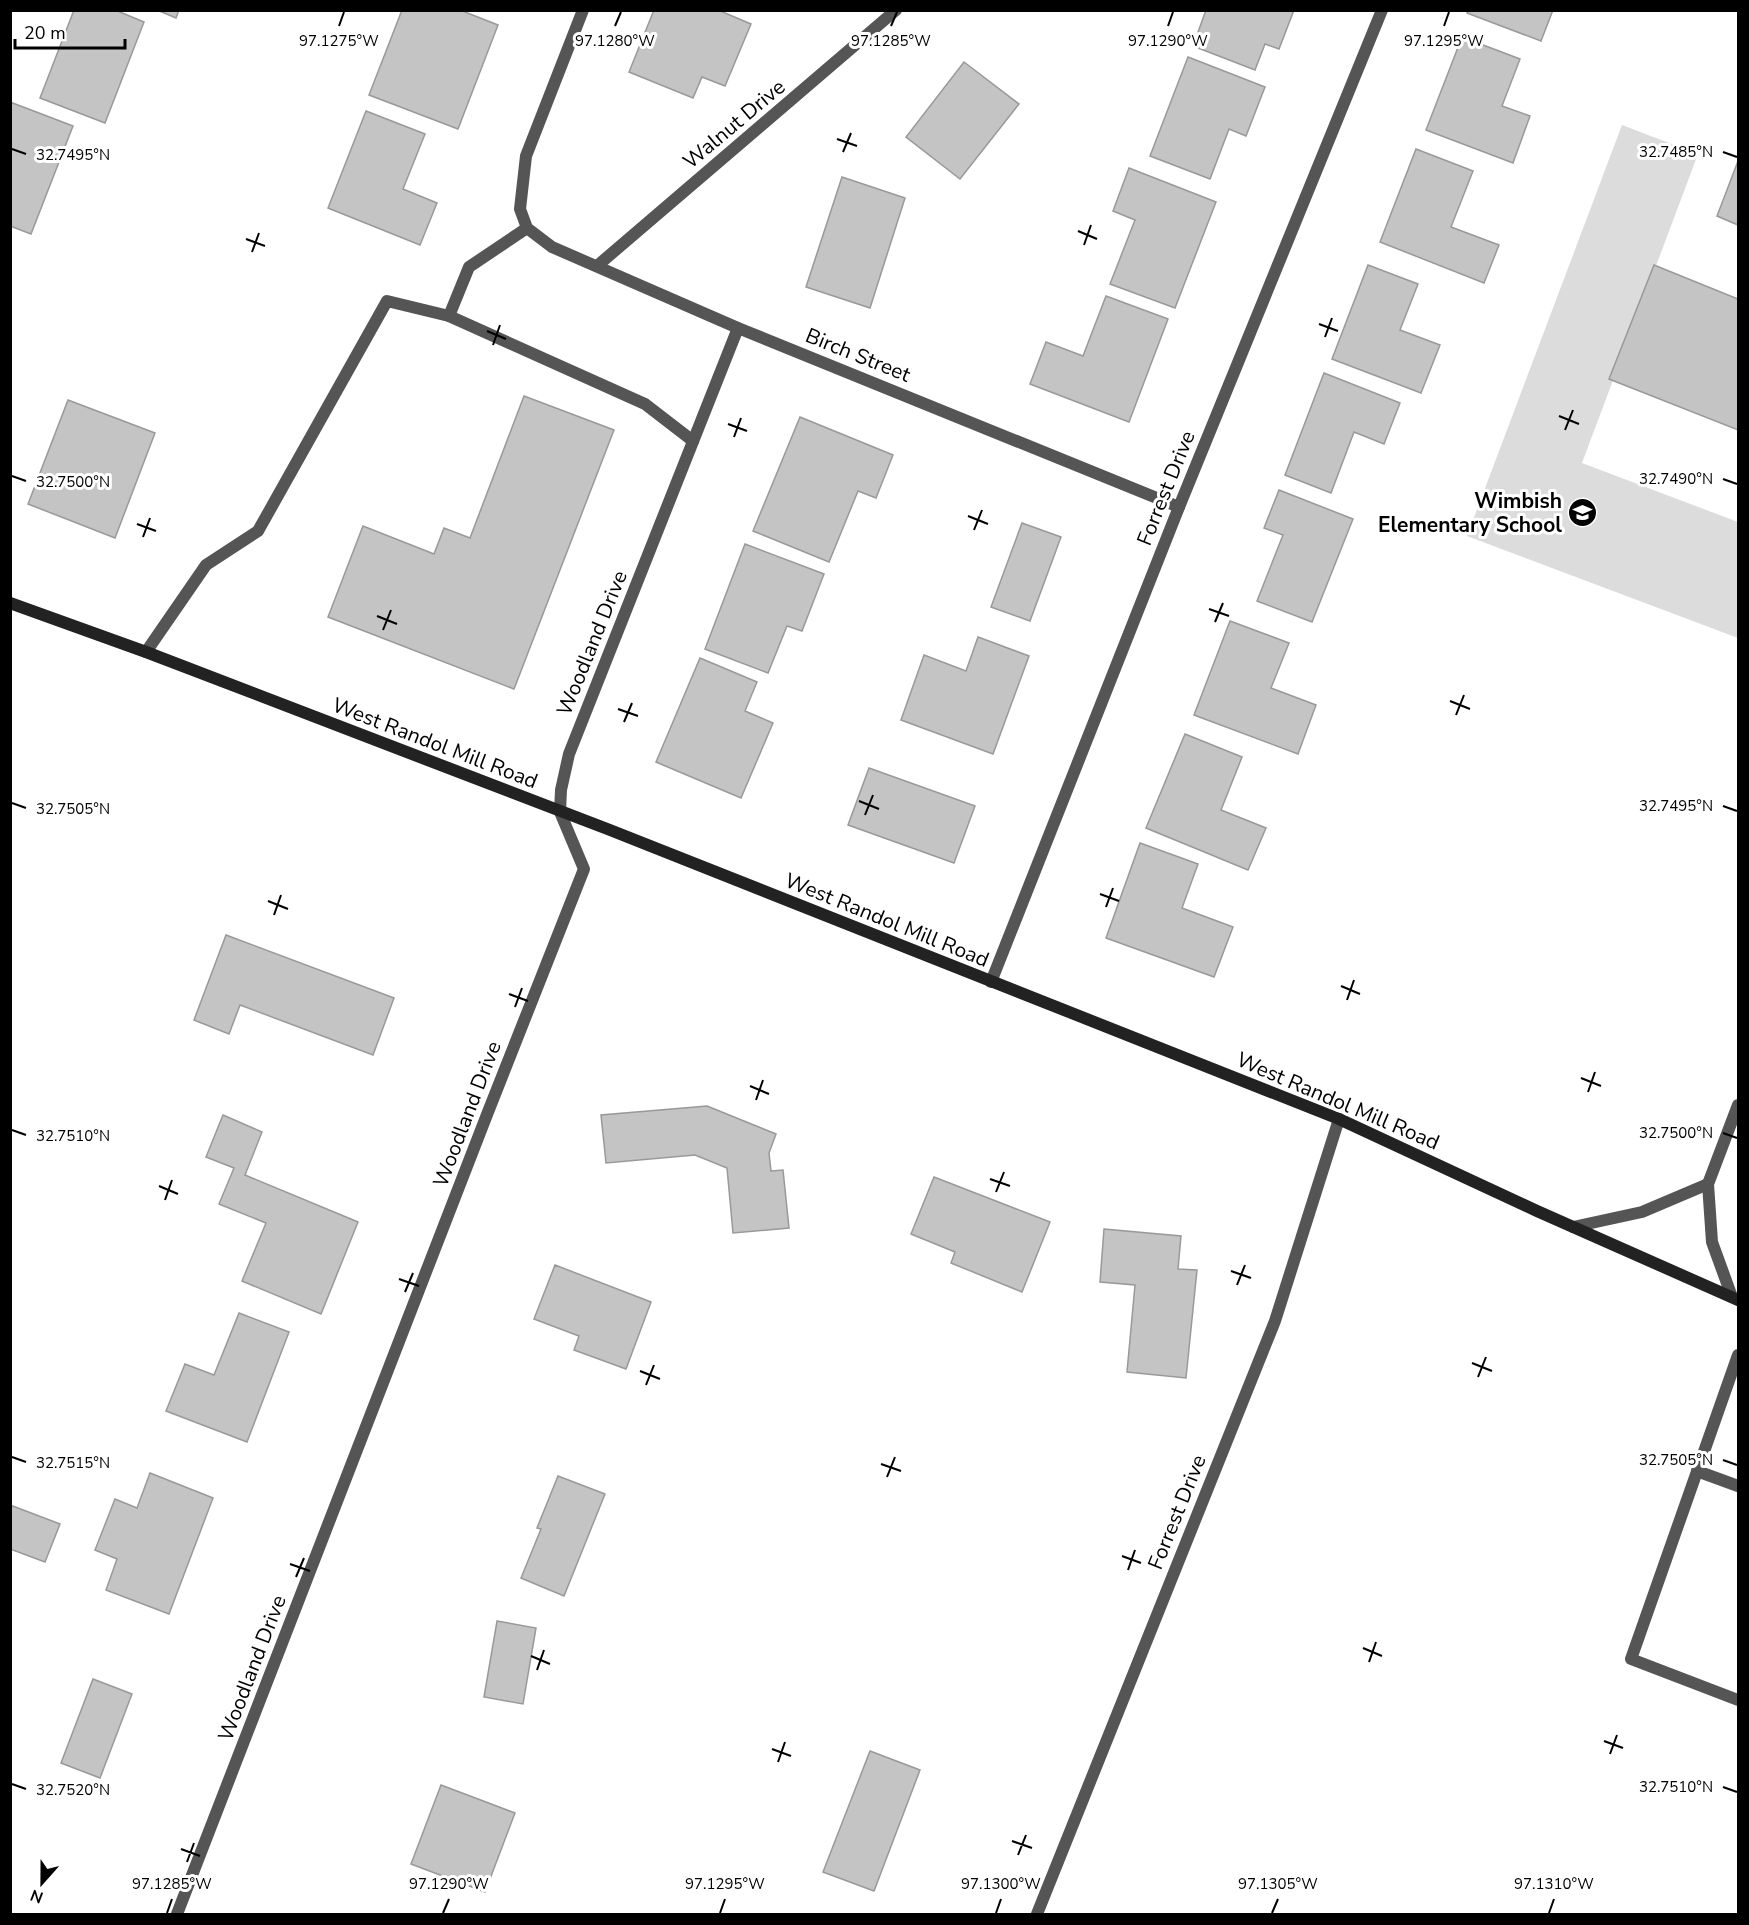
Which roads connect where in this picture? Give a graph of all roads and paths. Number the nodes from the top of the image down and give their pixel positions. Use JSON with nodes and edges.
{"nodes":[{"id":1,"x":583,"y":10,"type":"edge"},
{"id":2,"x":897,"y":10,"type":"edge"},
{"id":3,"x":1382,"y":10,"type":"edge"},
{"id":4,"x":527,"y":228,"type":"junction"},
{"id":5,"x":597,"y":266,"type":"junction"},
{"id":6,"x":449,"y":316,"type":"junction"},
{"id":7,"x":738,"y":328,"type":"junction"},
{"id":8,"x":693,"y":441,"type":"junction"},
{"id":9,"x":1179,"y":507,"type":"junction"},
{"id":10,"x":10,"y":603,"type":"edge"},
{"id":11,"x":146,"y":652,"type":"junction"},
{"id":12,"x":560,"y":812,"type":"junction"},
{"id":13,"x":991,"y":982,"type":"junction"},
{"id":14,"x":1738,"y":1105,"type":"edge"},
{"id":15,"x":1339,"y":1119,"type":"junction"},
{"id":16,"x":1708,"y":1184,"type":"junction"},
{"id":17,"x":1573,"y":1227,"type":"junction"},
{"id":18,"x":1735,"y":1298,"type":"edge"},
{"id":19,"x":1738,"y":1355,"type":"edge"},
{"id":20,"x":1697,"y":1471,"type":"junction"},
{"id":21,"x":1738,"y":1486,"type":"edge"},
{"id":22,"x":1738,"y":1700,"type":"edge"},
{"id":23,"x":177,"y":1914,"type":"edge"},
{"id":24,"x":1036,"y":1914,"type":"edge"}],
"edges":[{"from":1,"to":4,"type":"street"},
{"from":2,"to":5,"type":"street","name":"Walnut Drive"},
{"from":3,"to":9,"type":"street","name":"Forrest Drive"},
{"from":4,"to":5,"type":"street","name":"Birch Street"},
{"from":4,"to":6,"type":"street"},
{"from":5,"to":7,"type":"street","name":"Birch Street"},
{"from":6,"to":8,"type":"street"},
{"from":6,"to":11,"type":"street"},
{"from":7,"to":8,"type":"street","name":"Woodland Drive"},
{"from":7,"to":9,"type":"street","name":"Birch Street"},
{"from":8,"to":12,"type":"street","name":"Woodland Drive"},
{"from":9,"to":13,"type":"street","name":"Forrest Drive"},
{"from":10,"to":11,"type":"main road","name":"West Randol Mill Road"},
{"from":11,"to":12,"type":"main road","name":"West Randol Mill Road"},
{"from":12,"to":13,"type":"main road","name":"West Randol Mill Road"},
{"from":12,"to":23,"type":"street","name":"Woodland Drive"},
{"from":13,"to":15,"type":"main road","name":"West Randol Mill Road"},
{"from":14,"to":16,"type":"street"},
{"from":15,"to":17,"type":"main road","name":"West Randol Mill Road"},
{"from":15,"to":24,"type":"street","name":"Forrest Drive"},
{"from":16,"to":17,"type":"street"},
{"from":16,"to":18,"type":"street"},
{"from":17,"to":18,"type":"main road","name":"West Randol Mill Road"},
{"from":19,"to":20,"type":"street"},
{"from":20,"to":21,"type":"street"},
{"from":20,"to":22,"type":"street"}]}
